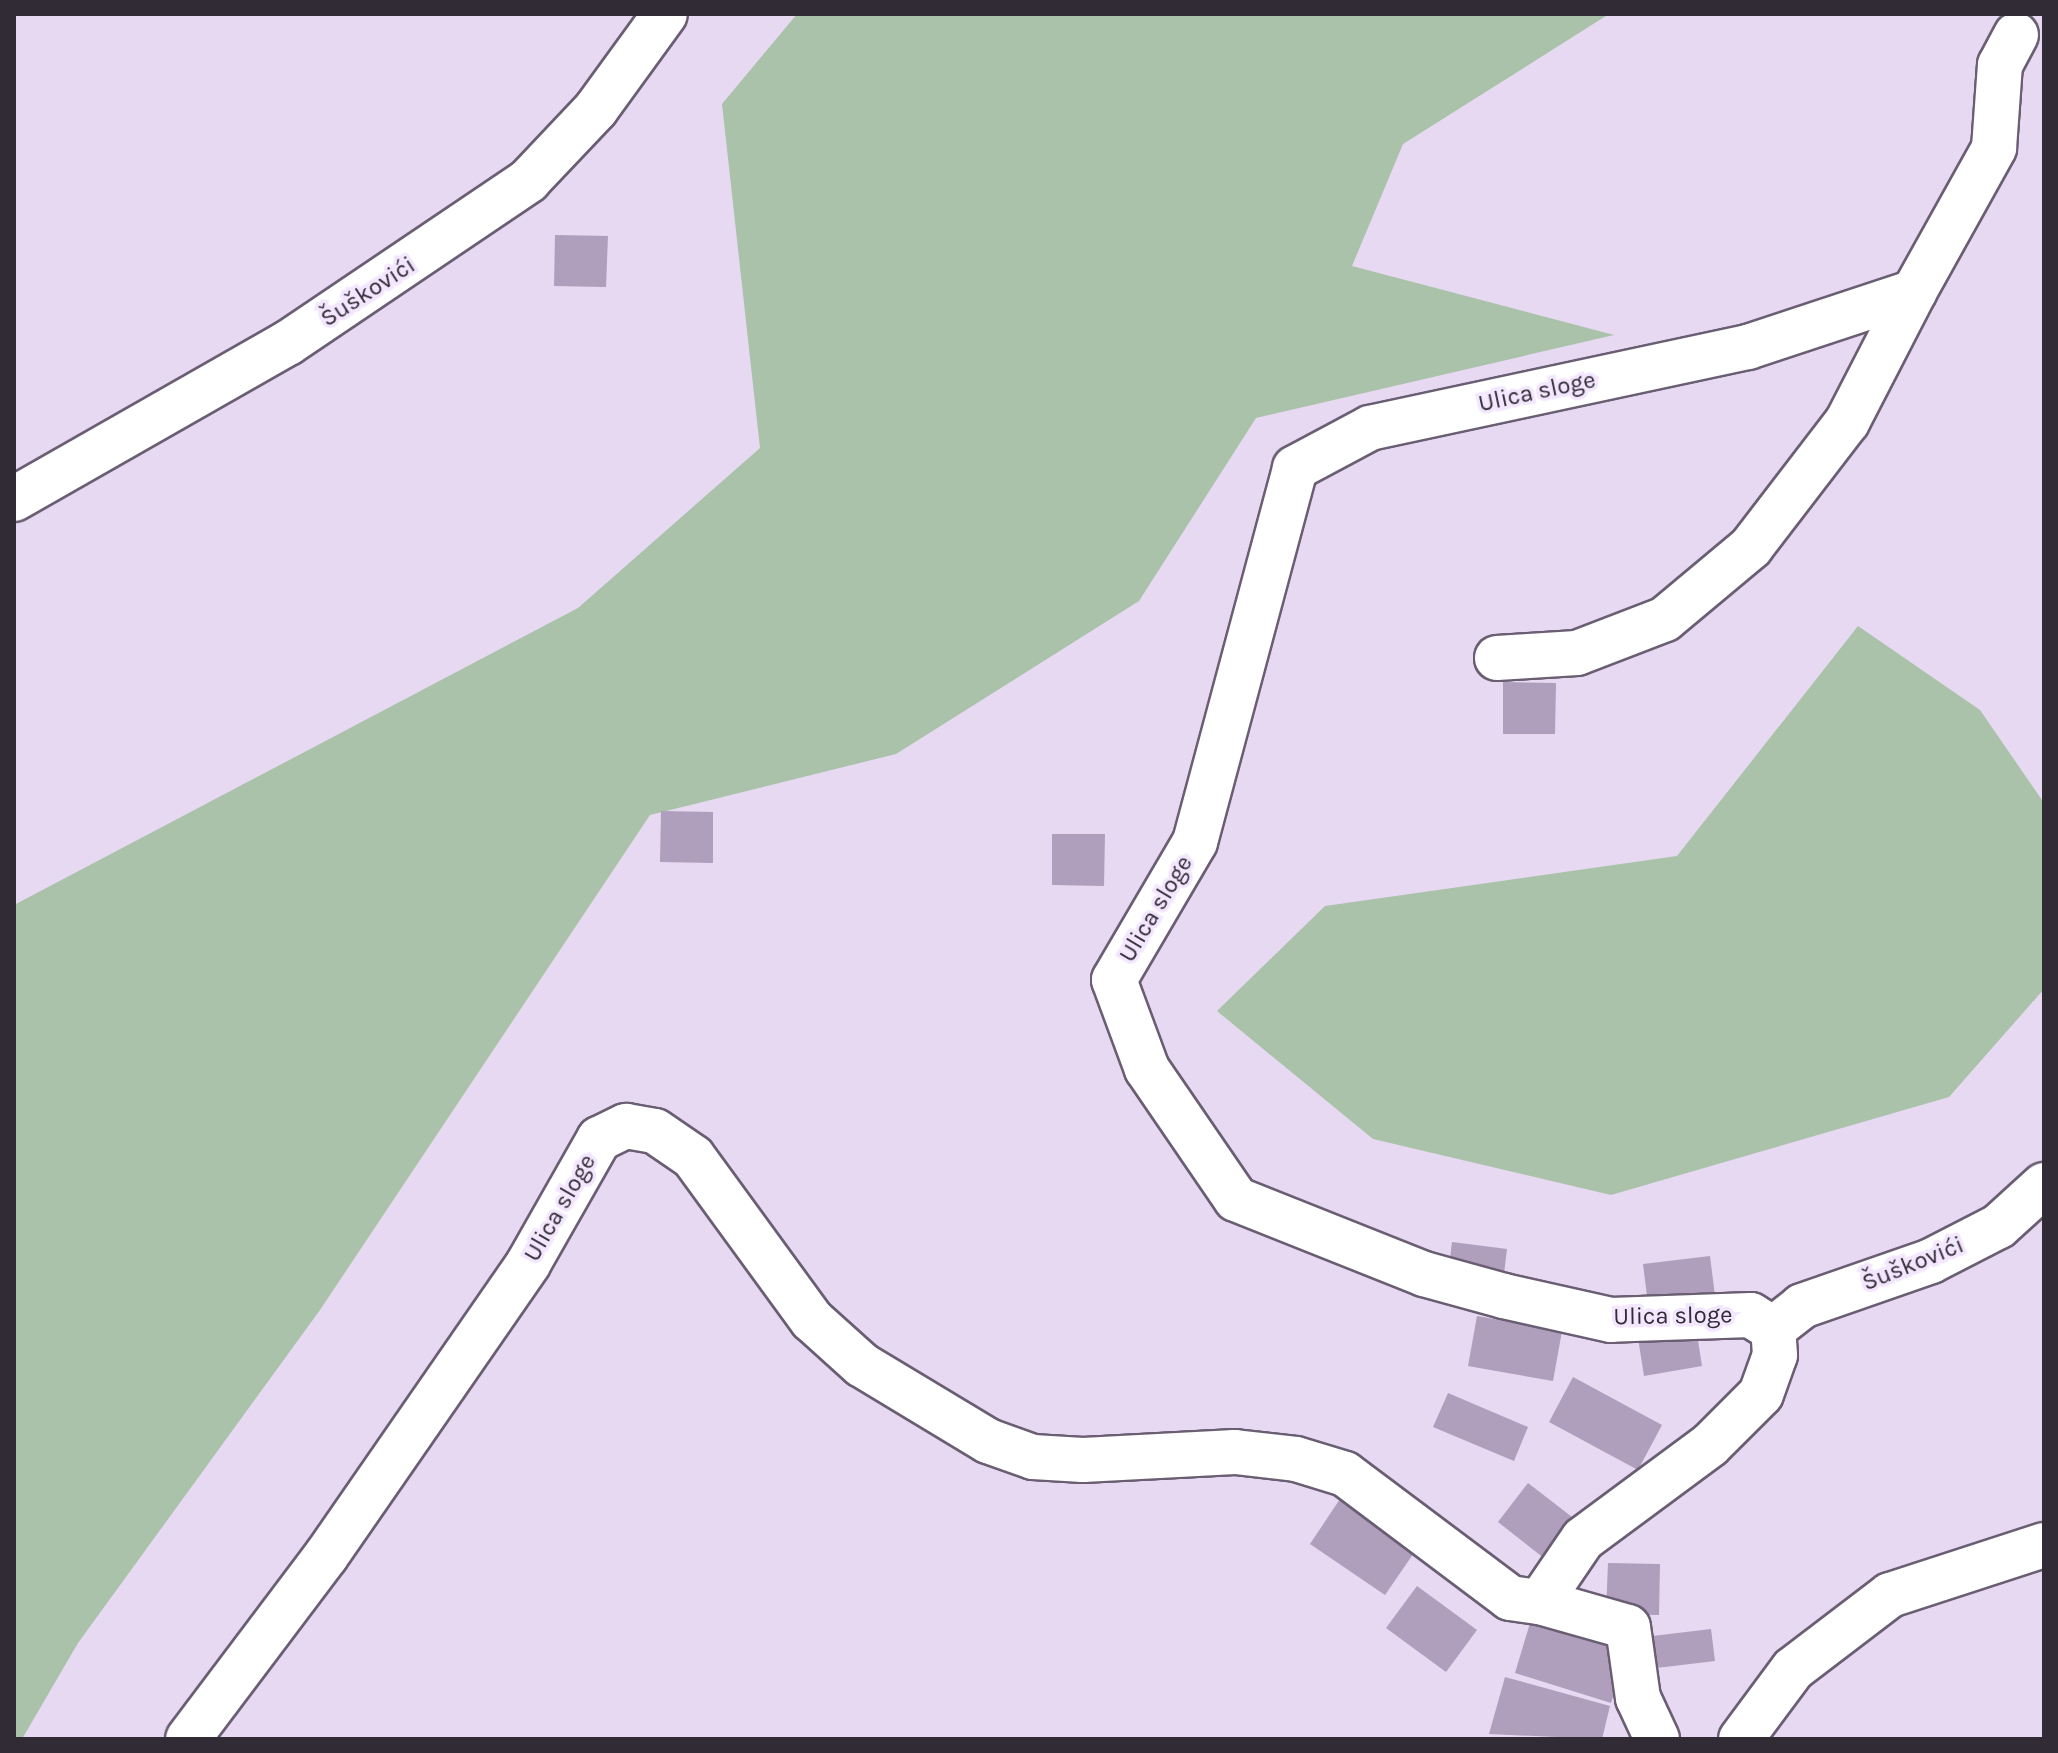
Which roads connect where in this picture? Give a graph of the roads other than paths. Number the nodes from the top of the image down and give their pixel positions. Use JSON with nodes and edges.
{"nodes":[{"id":1,"x":665,"y":14,"type":"edge"},
{"id":2,"x":2015,"y":32,"type":"edge"},
{"id":3,"x":1914,"y":292,"type":"junction"},
{"id":4,"x":14,"y":499,"type":"edge"},
{"id":5,"x":1497,"y":658,"type":"dead end"},
{"id":6,"x":2044,"y":1185,"type":"edge"},
{"id":7,"x":1773,"y":1329,"type":"junction"},
{"id":8,"x":2044,"y":1545,"type":"edge"},
{"id":9,"x":1540,"y":1602,"type":"junction"},
{"id":10,"x":188,"y":1739,"type":"edge"},
{"id":11,"x":1657,"y":1739,"type":"edge"},
{"id":12,"x":1741,"y":1739,"type":"edge"}],
"edges":[{"from":1,"to":4,"type":"street","name":"Šuškovići"},
{"from":2,"to":3,"type":"street"},
{"from":3,"to":5,"type":"street"},
{"from":3,"to":7,"type":"street","name":"Ulica sloge"},
{"from":6,"to":7,"type":"street","name":"Šuškovići"},
{"from":7,"to":9,"type":"street"},
{"from":8,"to":12,"type":"street"},
{"from":9,"to":10,"type":"street","name":"Ulica sloge"},
{"from":9,"to":11,"type":"street","name":"Ulica sloge"}]}
